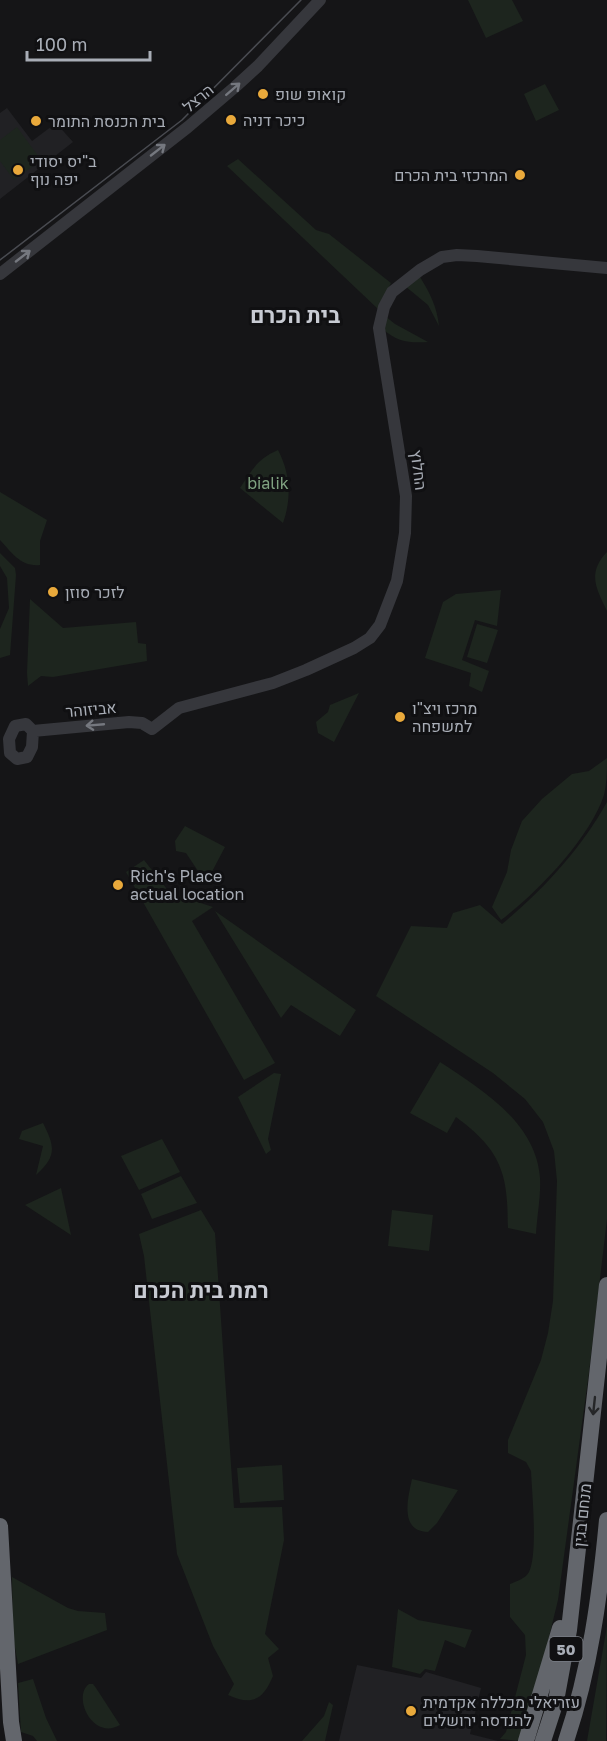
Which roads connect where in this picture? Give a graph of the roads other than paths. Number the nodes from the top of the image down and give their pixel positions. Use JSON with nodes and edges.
{"nodes":[{"id":1,"x":320,"y":0,"type":"edge"},
{"id":2,"x":607,"y":268,"type":"edge"},
{"id":3,"x":0,"y":274,"type":"edge"},
{"id":4,"x":152,"y":729,"type":"joint"},
{"id":5,"x":33,"y":731,"type":"junction"},
{"id":6,"x":5,"y":743,"type":"edge"},
{"id":7,"x":15,"y":758,"type":"junction"},
{"id":8,"x":0,"y":761,"type":"edge"},
{"id":9,"x":607,"y":1285,"type":"edge"},
{"id":10,"x":607,"y":1520,"type":"edge"},
{"id":11,"x":0,"y":1526,"type":"edge"},
{"id":12,"x":578,"y":1554,"type":"junction"},
{"id":13,"x":586,"y":1671,"type":"junction"},
{"id":14,"x":14,"y":1741,"type":"edge"},
{"id":15,"x":526,"y":1741,"type":"edge"},
{"id":16,"x":543,"y":1741,"type":"edge"},
{"id":17,"x":566,"y":1741,"type":"edge"},
{"id":18,"x":576,"y":1741,"type":"edge"}],
"edges":[{"from":3,"to":1,"type":"street","name":"הרצל","one_way":true},
{"from":2,"to":4,"type":"street","name":"החלוץ"},
{"from":4,"to":5,"type":"street","name":"אביזוהר","one_way":true},
{"from":5,"to":6,"type":"street"},
{"from":5,"to":7,"type":"street"},
{"from":6,"to":7,"type":"street"},
{"from":7,"to":8,"type":"street"},
{"from":9,"to":12,"type":"highway","name":"מנחם בגין","number":"50","one_way":true},
{"from":10,"to":13,"type":"highway","name":"מנחם בגין","number":"50"},
{"from":11,"to":14,"type":"highway"},
{"from":12,"to":15,"type":"highway"},
{"from":12,"to":16,"type":"highway","name":"מנחם בגין","number":"50"},
{"from":13,"to":17,"type":"highway","name":"מנחם בגין","number":"50"},
{"from":13,"to":18,"type":"highway"}]}
